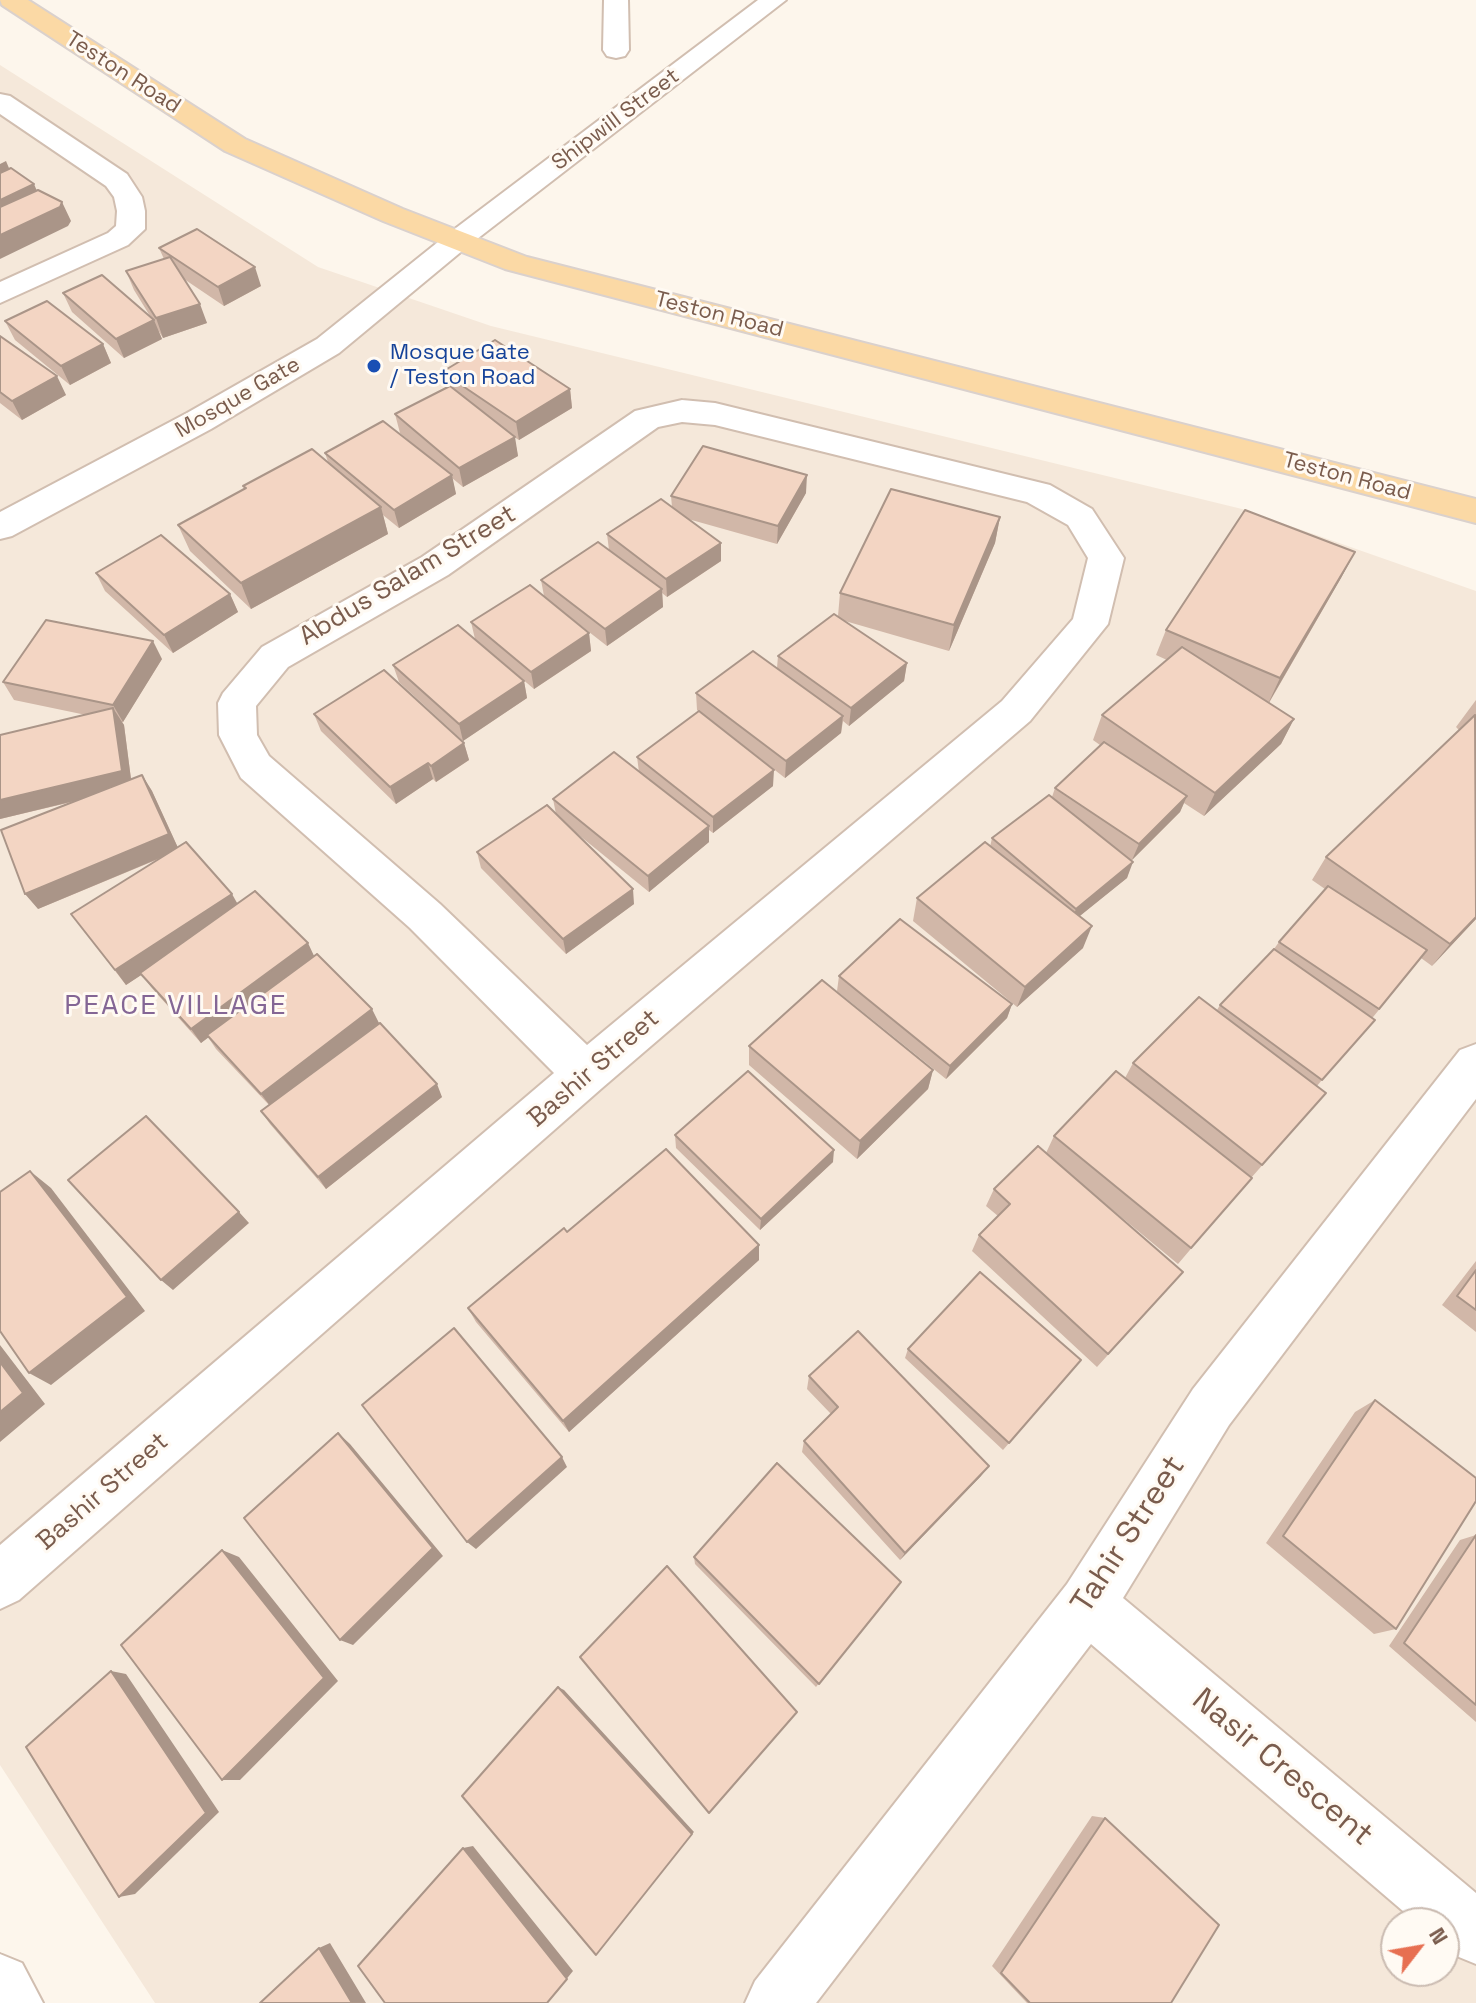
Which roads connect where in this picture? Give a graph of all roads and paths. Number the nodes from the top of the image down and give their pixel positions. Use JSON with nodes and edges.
{"nodes":[{"id":1,"x":11,"y":0,"type":"edge"},
{"id":2,"x":616,"y":0,"type":"edge"},
{"id":3,"x":774,"y":0,"type":"edge"},
{"id":4,"x":616,"y":50,"type":"dead end"},
{"id":5,"x":0,"y":102,"type":"edge"},
{"id":6,"x":458,"y":240,"type":"junction"},
{"id":7,"x":0,"y":294,"type":"edge"},
{"id":8,"x":1476,"y":511,"type":"edge"},
{"id":9,"x":1080,"y":517,"type":"joint"},
{"id":10,"x":0,"y":527,"type":"edge"},
{"id":11,"x":1476,"y":1064,"type":"edge"},
{"id":12,"x":586,"y":1074,"type":"junction"},
{"id":13,"x":0,"y":1581,"type":"edge"},
{"id":14,"x":1087,"y":1604,"type":"junction"},
{"id":15,"x":1476,"y":1933,"type":"edge"},
{"id":16,"x":0,"y":1985,"type":"edge"},
{"id":17,"x":11,"y":2003,"type":"edge"},
{"id":18,"x":777,"y":2003,"type":"edge"}],
"edges":[{"from":1,"to":6,"type":"main road","name":"Teston Road"},
{"from":2,"to":4,"type":"street"},
{"from":3,"to":6,"type":"street","name":"Shipwill Street"},
{"from":5,"to":7,"type":"street"},
{"from":6,"to":8,"type":"main road","name":"Teston Road"},
{"from":6,"to":10,"type":"street","name":"Mosque Gate"},
{"from":9,"to":12,"type":"street","name":"Bashir Street"},
{"from":9,"to":12,"type":"street","name":"Abdus Salam Street"},
{"from":11,"to":14,"type":"street","name":"Tahir Street"},
{"from":12,"to":13,"type":"street","name":"Bashir Street"},
{"from":14,"to":15,"type":"street","name":"Nasir Crescent"},
{"from":14,"to":18,"type":"street","name":"Tahir Street"},
{"from":16,"to":17,"type":"street"}]}
